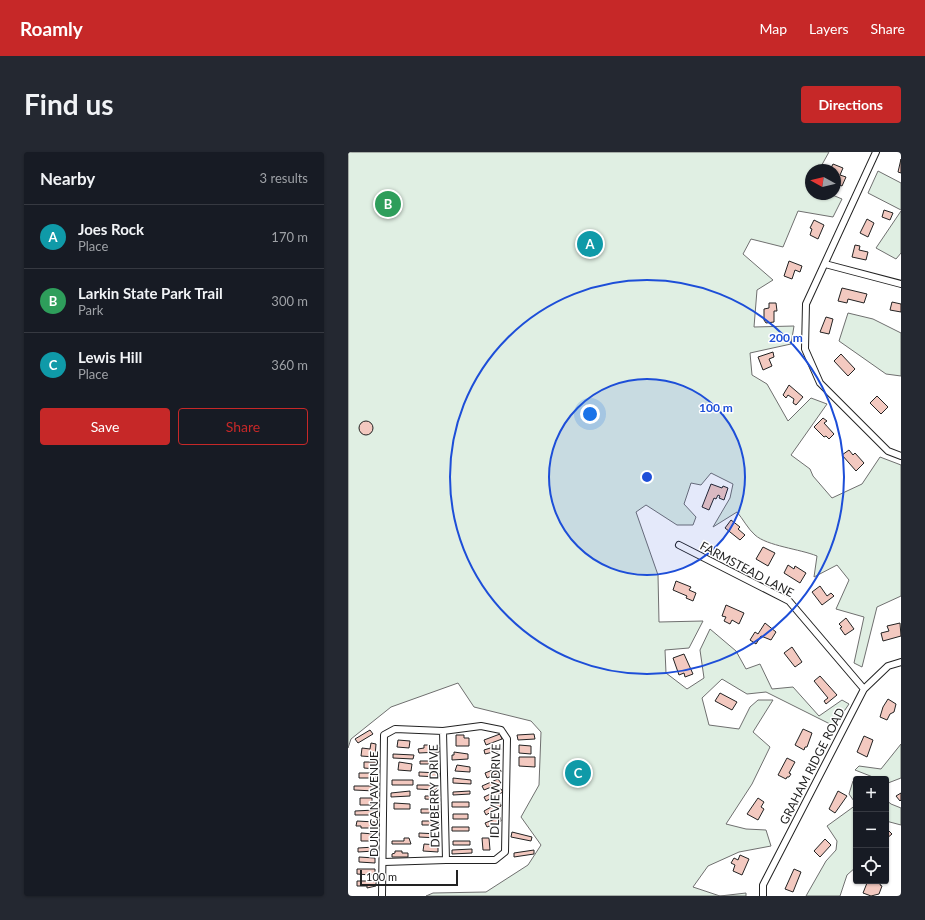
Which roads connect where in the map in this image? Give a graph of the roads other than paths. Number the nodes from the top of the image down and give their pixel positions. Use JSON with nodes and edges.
{"nodes":[{"id":1,"x":876,"y":152,"type":"edge"},
{"id":2,"x":825,"y":264,"type":"junction"},
{"id":3,"x":901,"y":284,"type":"edge"},
{"id":4,"x":901,"y":456,"type":"edge"},
{"id":5,"x":679,"y":545,"type":"dead end"},
{"id":6,"x":901,"y":662,"type":"edge"},
{"id":7,"x":864,"y":690,"type":"junction"},
{"id":8,"x":443,"y":731,"type":"junction"},
{"id":9,"x":384,"y":736,"type":"joint"},
{"id":10,"x":446,"y":860,"type":"junction"},
{"id":11,"x":384,"y":862,"type":"junction"},
{"id":12,"x":382,"y":896,"type":"edge"},
{"id":13,"x":762,"y":896,"type":"edge"}],
"edges":[{"from":1,"to":2,"type":"street"},
{"from":2,"to":3,"type":"street"},
{"from":2,"to":4,"type":"street"},
{"from":5,"to":7,"type":"street","name":"FARMSTEAD LANE"},
{"from":6,"to":7,"type":"street","name":"GRAHAM RIDGE ROAD"},
{"from":7,"to":13,"type":"street","name":"GRAHAM RIDGE ROAD"},
{"from":8,"to":9,"type":"street","name":"DEWBERRY DRIVE"},
{"from":8,"to":10,"type":"street","name":"DEWBERRY DRIVE"},
{"from":8,"to":10,"type":"street","name":"IDLEVIEW DRIVE"},
{"from":9,"to":11,"type":"street","name":"DUNICAN AVENUE"},
{"from":10,"to":11,"type":"street","name":"DEWBERRY DRIVE"},
{"from":11,"to":12,"type":"street","name":"DUNICAN AVENUE"}]}
